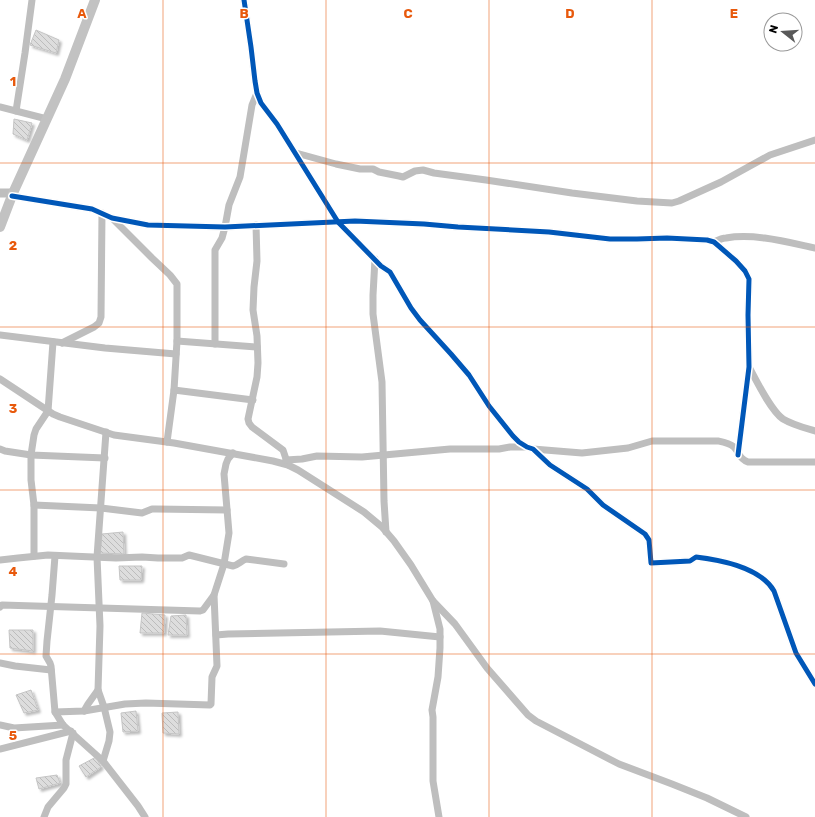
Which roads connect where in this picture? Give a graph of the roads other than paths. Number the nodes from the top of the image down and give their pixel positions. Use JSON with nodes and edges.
{"nodes":[{"id":1,"x":32,"y":0,"type":"edge"},
{"id":2,"x":95,"y":0,"type":"edge"},
{"id":3,"x":244,"y":0,"type":"edge"},
{"id":4,"x":257,"y":93,"type":"junction"},
{"id":5,"x":0,"y":107,"type":"edge"},
{"id":6,"x":16,"y":111,"type":"junction"},
{"id":7,"x":47,"y":118,"type":"junction"},
{"id":8,"x":815,"y":140,"type":"edge"},
{"id":9,"x":296,"y":153,"type":"junction"},
{"id":10,"x":0,"y":193,"type":"edge"},
{"id":11,"x":13,"y":194,"type":"junction"},
{"id":12,"x":102,"y":213,"type":"junction"},
{"id":13,"x":112,"y":218,"type":"junction"},
{"id":14,"x":338,"y":222,"type":"junction"},
{"id":15,"x":256,"y":225,"type":"junction"},
{"id":16,"x":0,"y":227,"type":"edge"},
{"id":17,"x":225,"y":227,"type":"junction"},
{"id":18,"x":714,"y":242,"type":"junction"},
{"id":19,"x":815,"y":248,"type":"edge"},
{"id":20,"x":375,"y":259,"type":"junction"},
{"id":21,"x":0,"y":335,"type":"edge"},
{"id":22,"x":177,"y":341,"type":"junction"},
{"id":23,"x":53,"y":342,"type":"junction"},
{"id":24,"x":62,"y":343,"type":"junction"},
{"id":25,"x":215,"y":344,"type":"junction"},
{"id":26,"x":257,"y":347,"type":"junction"},
{"id":27,"x":176,"y":354,"type":"junction"},
{"id":28,"x":749,"y":367,"type":"junction"},
{"id":29,"x":0,"y":379,"type":"edge"},
{"id":30,"x":174,"y":390,"type":"junction"},
{"id":31,"x":252,"y":400,"type":"junction"},
{"id":32,"x":48,"y":411,"type":"junction"},
{"id":33,"x":815,"y":431,"type":"edge"},
{"id":34,"x":106,"y":432,"type":"junction"},
{"id":35,"x":167,"y":442,"type":"junction"},
{"id":36,"x":530,"y":448,"type":"junction"},
{"id":37,"x":0,"y":449,"type":"edge"},
{"id":38,"x":233,"y":453,"type":"junction"},
{"id":39,"x":31,"y":455,"type":"junction"},
{"id":40,"x":738,"y":455,"type":"junction"},
{"id":41,"x":383,"y":456,"type":"junction"},
{"id":42,"x":105,"y":458,"type":"junction"},
{"id":43,"x":815,"y":462,"type":"edge"},
{"id":44,"x":287,"y":463,"type":"junction"},
{"id":45,"x":34,"y":505,"type":"junction"},
{"id":46,"x":101,"y":508,"type":"junction"},
{"id":47,"x":227,"y":510,"type":"junction"},
{"id":48,"x":386,"y":532,"type":"junction"},
{"id":49,"x":34,"y":556,"type":"junction"},
{"id":50,"x":55,"y":556,"type":"junction"},
{"id":51,"x":97,"y":557,"type":"junction"},
{"id":52,"x":0,"y":560,"type":"edge"},
{"id":53,"x":224,"y":564,"type":"junction"},
{"id":54,"x":284,"y":564,"type":"dead end"},
{"id":55,"x":214,"y":595,"type":"junction"},
{"id":56,"x":433,"y":601,"type":"junction"},
{"id":57,"x":0,"y":607,"type":"edge"},
{"id":58,"x":51,"y":607,"type":"junction"},
{"id":59,"x":99,"y":608,"type":"junction"},
{"id":60,"x":216,"y":634,"type":"junction"},
{"id":61,"x":440,"y":637,"type":"junction"},
{"id":62,"x":0,"y":663,"type":"edge"},
{"id":63,"x":51,"y":670,"type":"junction"},
{"id":64,"x":815,"y":684,"type":"edge"},
{"id":65,"x":98,"y":690,"type":"junction"},
{"id":66,"x":104,"y":707,"type":"junction"},
{"id":67,"x":84,"y":711,"type":"junction"},
{"id":68,"x":55,"y":712,"type":"junction"},
{"id":69,"x":0,"y":725,"type":"edge"},
{"id":70,"x":63,"y":725,"type":"junction"},
{"id":71,"x":72,"y":732,"type":"junction"},
{"id":72,"x":0,"y":749,"type":"edge"},
{"id":73,"x":104,"y":761,"type":"junction"},
{"id":74,"x":44,"y":817,"type":"edge"},
{"id":75,"x":145,"y":817,"type":"edge"},
{"id":76,"x":439,"y":817,"type":"edge"},
{"id":77,"x":746,"y":817,"type":"edge"}],
"edges":[{"from":1,"to":6,"type":"street"},
{"from":2,"to":7,"type":"main road"},
{"from":3,"to":4,"type":"street"},
{"from":4,"to":9,"type":"street"},
{"from":4,"to":17,"type":"street"},
{"from":5,"to":6,"type":"street"},
{"from":6,"to":7,"type":"street"},
{"from":7,"to":11,"type":"main road"},
{"from":8,"to":9,"type":"street"},
{"from":9,"to":14,"type":"street"},
{"from":10,"to":11,"type":"street"},
{"from":11,"to":12,"type":"street"},
{"from":11,"to":16,"type":"main road"},
{"from":12,"to":13,"type":"street"},
{"from":12,"to":24,"type":"street"},
{"from":13,"to":17,"type":"street"},
{"from":13,"to":22,"type":"street"},
{"from":14,"to":15,"type":"street"},
{"from":14,"to":18,"type":"street"},
{"from":14,"to":20,"type":"street"},
{"from":15,"to":17,"type":"street"},
{"from":15,"to":26,"type":"street"},
{"from":17,"to":25,"type":"street"},
{"from":18,"to":19,"type":"street"},
{"from":18,"to":28,"type":"street"},
{"from":20,"to":36,"type":"street"},
{"from":20,"to":41,"type":"street"},
{"from":21,"to":23,"type":"street"},
{"from":22,"to":25,"type":"street"},
{"from":22,"to":27,"type":"street"},
{"from":23,"to":24,"type":"street"},
{"from":23,"to":32,"type":"street"},
{"from":24,"to":27,"type":"street"},
{"from":25,"to":26,"type":"street"},
{"from":26,"to":31,"type":"street"},
{"from":27,"to":30,"type":"street"},
{"from":28,"to":33,"type":"street"},
{"from":28,"to":40,"type":"street"},
{"from":29,"to":32,"type":"street"},
{"from":30,"to":31,"type":"street"},
{"from":30,"to":35,"type":"street"},
{"from":31,"to":44,"type":"street"},
{"from":32,"to":34,"type":"street"},
{"from":32,"to":39,"type":"street"},
{"from":34,"to":35,"type":"street"},
{"from":34,"to":42,"type":"street"},
{"from":35,"to":38,"type":"street"},
{"from":36,"to":40,"type":"street"},
{"from":36,"to":41,"type":"street"},
{"from":36,"to":64,"type":"street"},
{"from":37,"to":39,"type":"street"},
{"from":38,"to":44,"type":"street"},
{"from":38,"to":47,"type":"street"},
{"from":39,"to":42,"type":"street"},
{"from":39,"to":45,"type":"street"},
{"from":40,"to":43,"type":"street"},
{"from":41,"to":44,"type":"street"},
{"from":41,"to":48,"type":"street"},
{"from":42,"to":46,"type":"street"},
{"from":44,"to":48,"type":"street"},
{"from":45,"to":46,"type":"street"},
{"from":45,"to":49,"type":"street"},
{"from":46,"to":47,"type":"street"},
{"from":46,"to":51,"type":"street"},
{"from":47,"to":53,"type":"street"},
{"from":48,"to":56,"type":"street"},
{"from":49,"to":50,"type":"street"},
{"from":49,"to":52,"type":"street"},
{"from":50,"to":51,"type":"street"},
{"from":50,"to":58,"type":"street"},
{"from":51,"to":53,"type":"street"},
{"from":51,"to":59,"type":"street"},
{"from":53,"to":54,"type":"street"},
{"from":53,"to":55,"type":"street"},
{"from":55,"to":59,"type":"street"},
{"from":55,"to":60,"type":"street"},
{"from":56,"to":61,"type":"street"},
{"from":56,"to":77,"type":"street"},
{"from":57,"to":58,"type":"street"},
{"from":58,"to":59,"type":"street"},
{"from":58,"to":63,"type":"street"},
{"from":59,"to":65,"type":"street"},
{"from":60,"to":61,"type":"street"},
{"from":60,"to":66,"type":"street"},
{"from":61,"to":76,"type":"street"},
{"from":62,"to":63,"type":"street"},
{"from":63,"to":68,"type":"street"},
{"from":65,"to":66,"type":"street"},
{"from":65,"to":67,"type":"street"},
{"from":66,"to":67,"type":"street"},
{"from":66,"to":73,"type":"street"},
{"from":67,"to":68,"type":"street"},
{"from":68,"to":70,"type":"street"},
{"from":69,"to":70,"type":"street"},
{"from":70,"to":71,"type":"street"},
{"from":71,"to":72,"type":"street"},
{"from":71,"to":73,"type":"street"},
{"from":71,"to":74,"type":"street"},
{"from":73,"to":75,"type":"street"}]}
